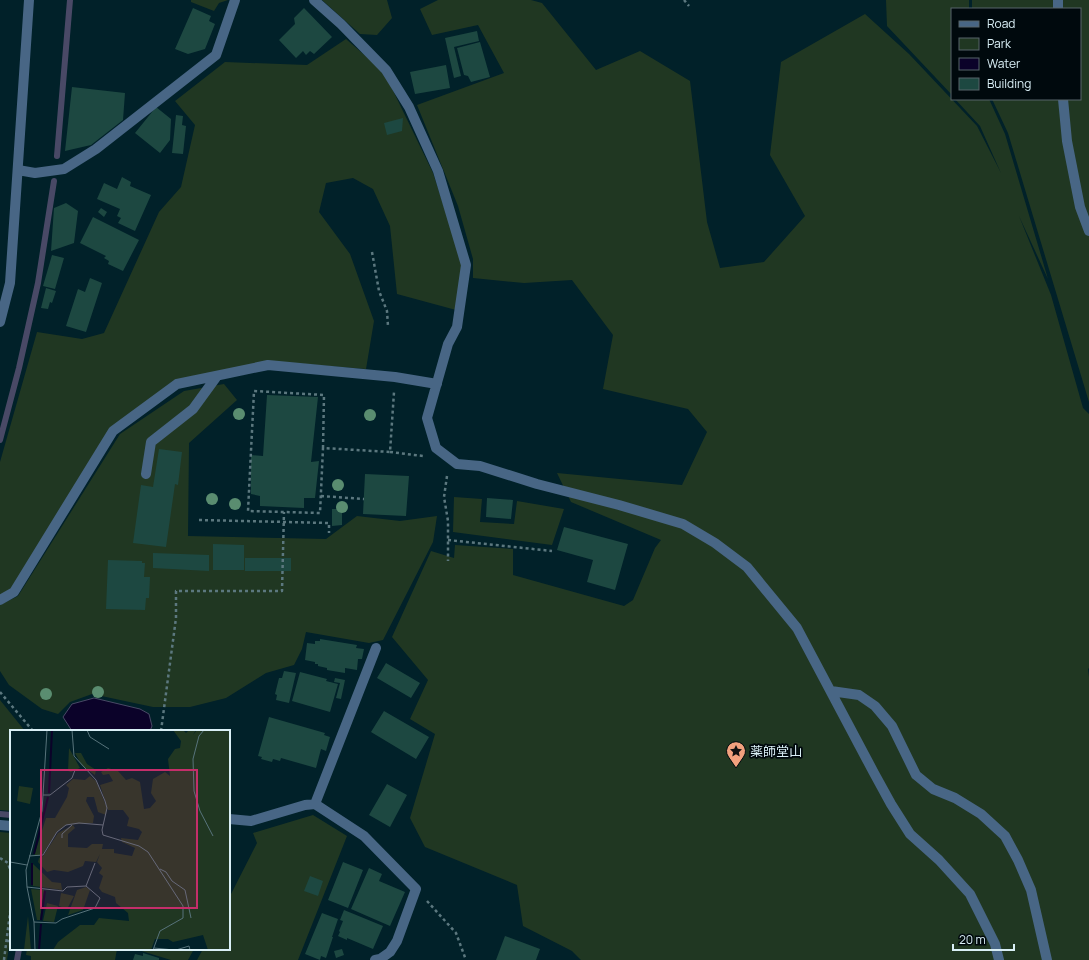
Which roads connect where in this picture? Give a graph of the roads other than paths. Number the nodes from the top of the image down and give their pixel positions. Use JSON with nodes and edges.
{"nodes":[{"id":1,"x":29,"y":0,"type":"edge"},
{"id":2,"x":235,"y":0,"type":"edge"},
{"id":3,"x":314,"y":0,"type":"edge"},
{"id":4,"x":1063,"y":100,"type":"edge"},
{"id":5,"x":18,"y":170,"type":"junction"},
{"id":6,"x":1089,"y":231,"type":"edge"},
{"id":7,"x":0,"y":322,"type":"edge"},
{"id":8,"x":217,"y":376,"type":"junction"},
{"id":9,"x":437,"y":384,"type":"junction"},
{"id":10,"x":146,"y":474,"type":"dead end"},
{"id":11,"x":0,"y":600,"type":"edge"},
{"id":12,"x":376,"y":648,"type":"dead end"},
{"id":13,"x":831,"y":691,"type":"junction"},
{"id":14,"x":315,"y":804,"type":"junction"},
{"id":15,"x":230,"y":819,"type":"edge"},
{"id":16,"x":0,"y":825,"type":"edge"},
{"id":17,"x":10,"y":826,"type":"edge"},
{"id":18,"x":375,"y":960,"type":"edge"},
{"id":19,"x":999,"y":960,"type":"edge"},
{"id":20,"x":1047,"y":960,"type":"edge"}],
"edges":[{"from":1,"to":5,"type":"street"},
{"from":2,"to":5,"type":"street"},
{"from":3,"to":9,"type":"street"},
{"from":4,"to":6,"type":"street"},
{"from":5,"to":7,"type":"street"},
{"from":8,"to":9,"type":"street"},
{"from":8,"to":10,"type":"street"},
{"from":8,"to":11,"type":"street"},
{"from":9,"to":13,"type":"street"},
{"from":12,"to":14,"type":"street"},
{"from":13,"to":19,"type":"street"},
{"from":13,"to":20,"type":"street"},
{"from":14,"to":15,"type":"street"},
{"from":14,"to":18,"type":"street"},
{"from":16,"to":17,"type":"street"}]}
